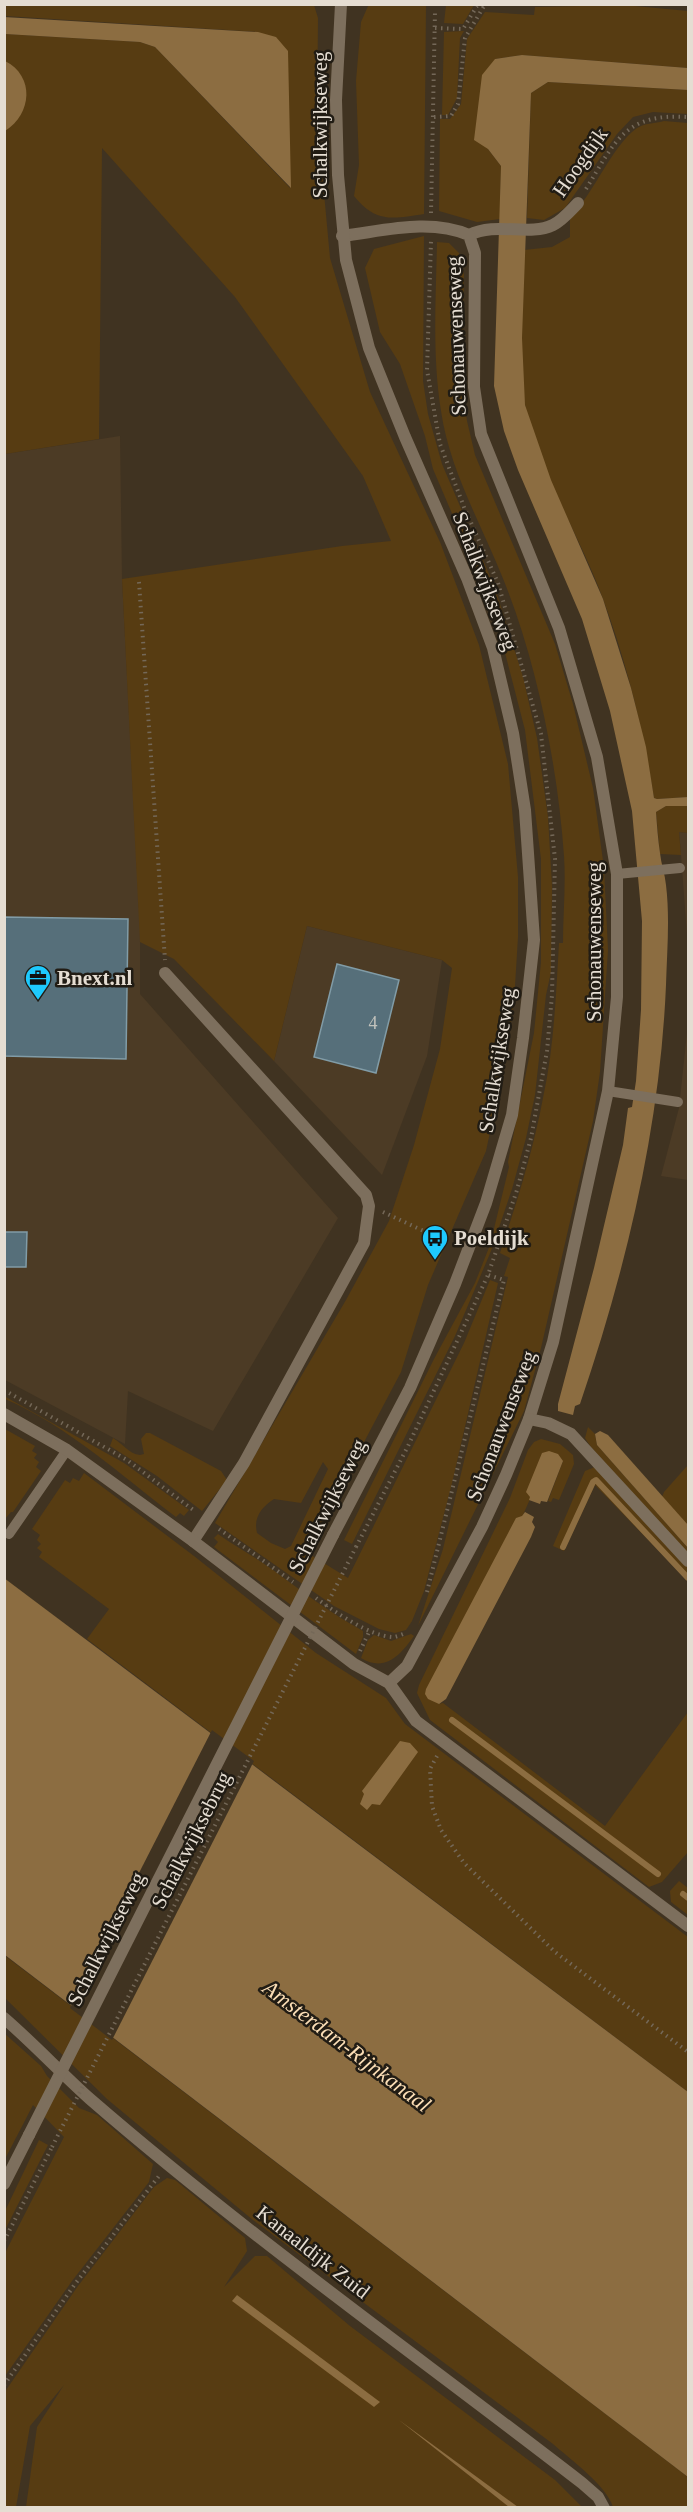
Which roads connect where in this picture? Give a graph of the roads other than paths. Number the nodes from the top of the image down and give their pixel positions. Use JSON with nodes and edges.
{"nodes":[{"id":1,"x":341,"y":4,"type":"edge"},
{"id":2,"x":578,"y":203,"type":"road end"},
{"id":3,"x":342,"y":236,"type":"junction"},
{"id":4,"x":469,"y":236,"type":"junction"},
{"id":5,"x":680,"y":868,"type":"dead end"},
{"id":6,"x":617,"y":874,"type":"junction"},
{"id":7,"x":165,"y":972,"type":"road end"},
{"id":8,"x":608,"y":1091,"type":"junction"},
{"id":9,"x":678,"y":1102,"type":"dead end"},
{"id":10,"x":4,"y":1414,"type":"edge"},
{"id":11,"x":529,"y":1419,"type":"junction"},
{"id":12,"x":67,"y":1450,"type":"junction"},
{"id":13,"x":9,"y":1534,"type":"dead end"},
{"id":14,"x":193,"y":1540,"type":"junction"},
{"id":15,"x":688,"y":1561,"type":"edge"},
{"id":16,"x":389,"y":1683,"type":"junction"},
{"id":17,"x":688,"y":1926,"type":"edge"},
{"id":18,"x":4,"y":2018,"type":"edge"},
{"id":19,"x":4,"y":2184,"type":"edge"},
{"id":20,"x":604,"y":2508,"type":"edge"}],
"edges":[{"from":1,"to":3,"type":"street","name":"Schalkwijkseweg"},
{"from":2,"to":4,"type":"street","name":"Hoogdijk"},
{"from":3,"to":4,"type":"street","name":"Schonauwenseweg"},
{"from":3,"to":19,"type":"street","name":"Schalkwijkseweg","bridge":true},
{"from":4,"to":6,"type":"street","name":"Schonauwenseweg"},
{"from":5,"to":6,"type":"lane"},
{"from":6,"to":8,"type":"street","name":"Schonauwenseweg"},
{"from":7,"to":14,"type":"street"},
{"from":8,"to":9,"type":"lane"},
{"from":8,"to":11,"type":"street","name":"Schonauwenseweg"},
{"from":10,"to":12,"type":"street"},
{"from":11,"to":15,"type":"street"},
{"from":11,"to":16,"type":"street","name":"Schonauwenseweg"},
{"from":12,"to":13,"type":"lane"},
{"from":12,"to":14,"type":"street"},
{"from":14,"to":16,"type":"street"},
{"from":16,"to":17,"type":"street"},
{"from":18,"to":20,"type":"street","name":"Kanaaldijk Zuid"}]}
